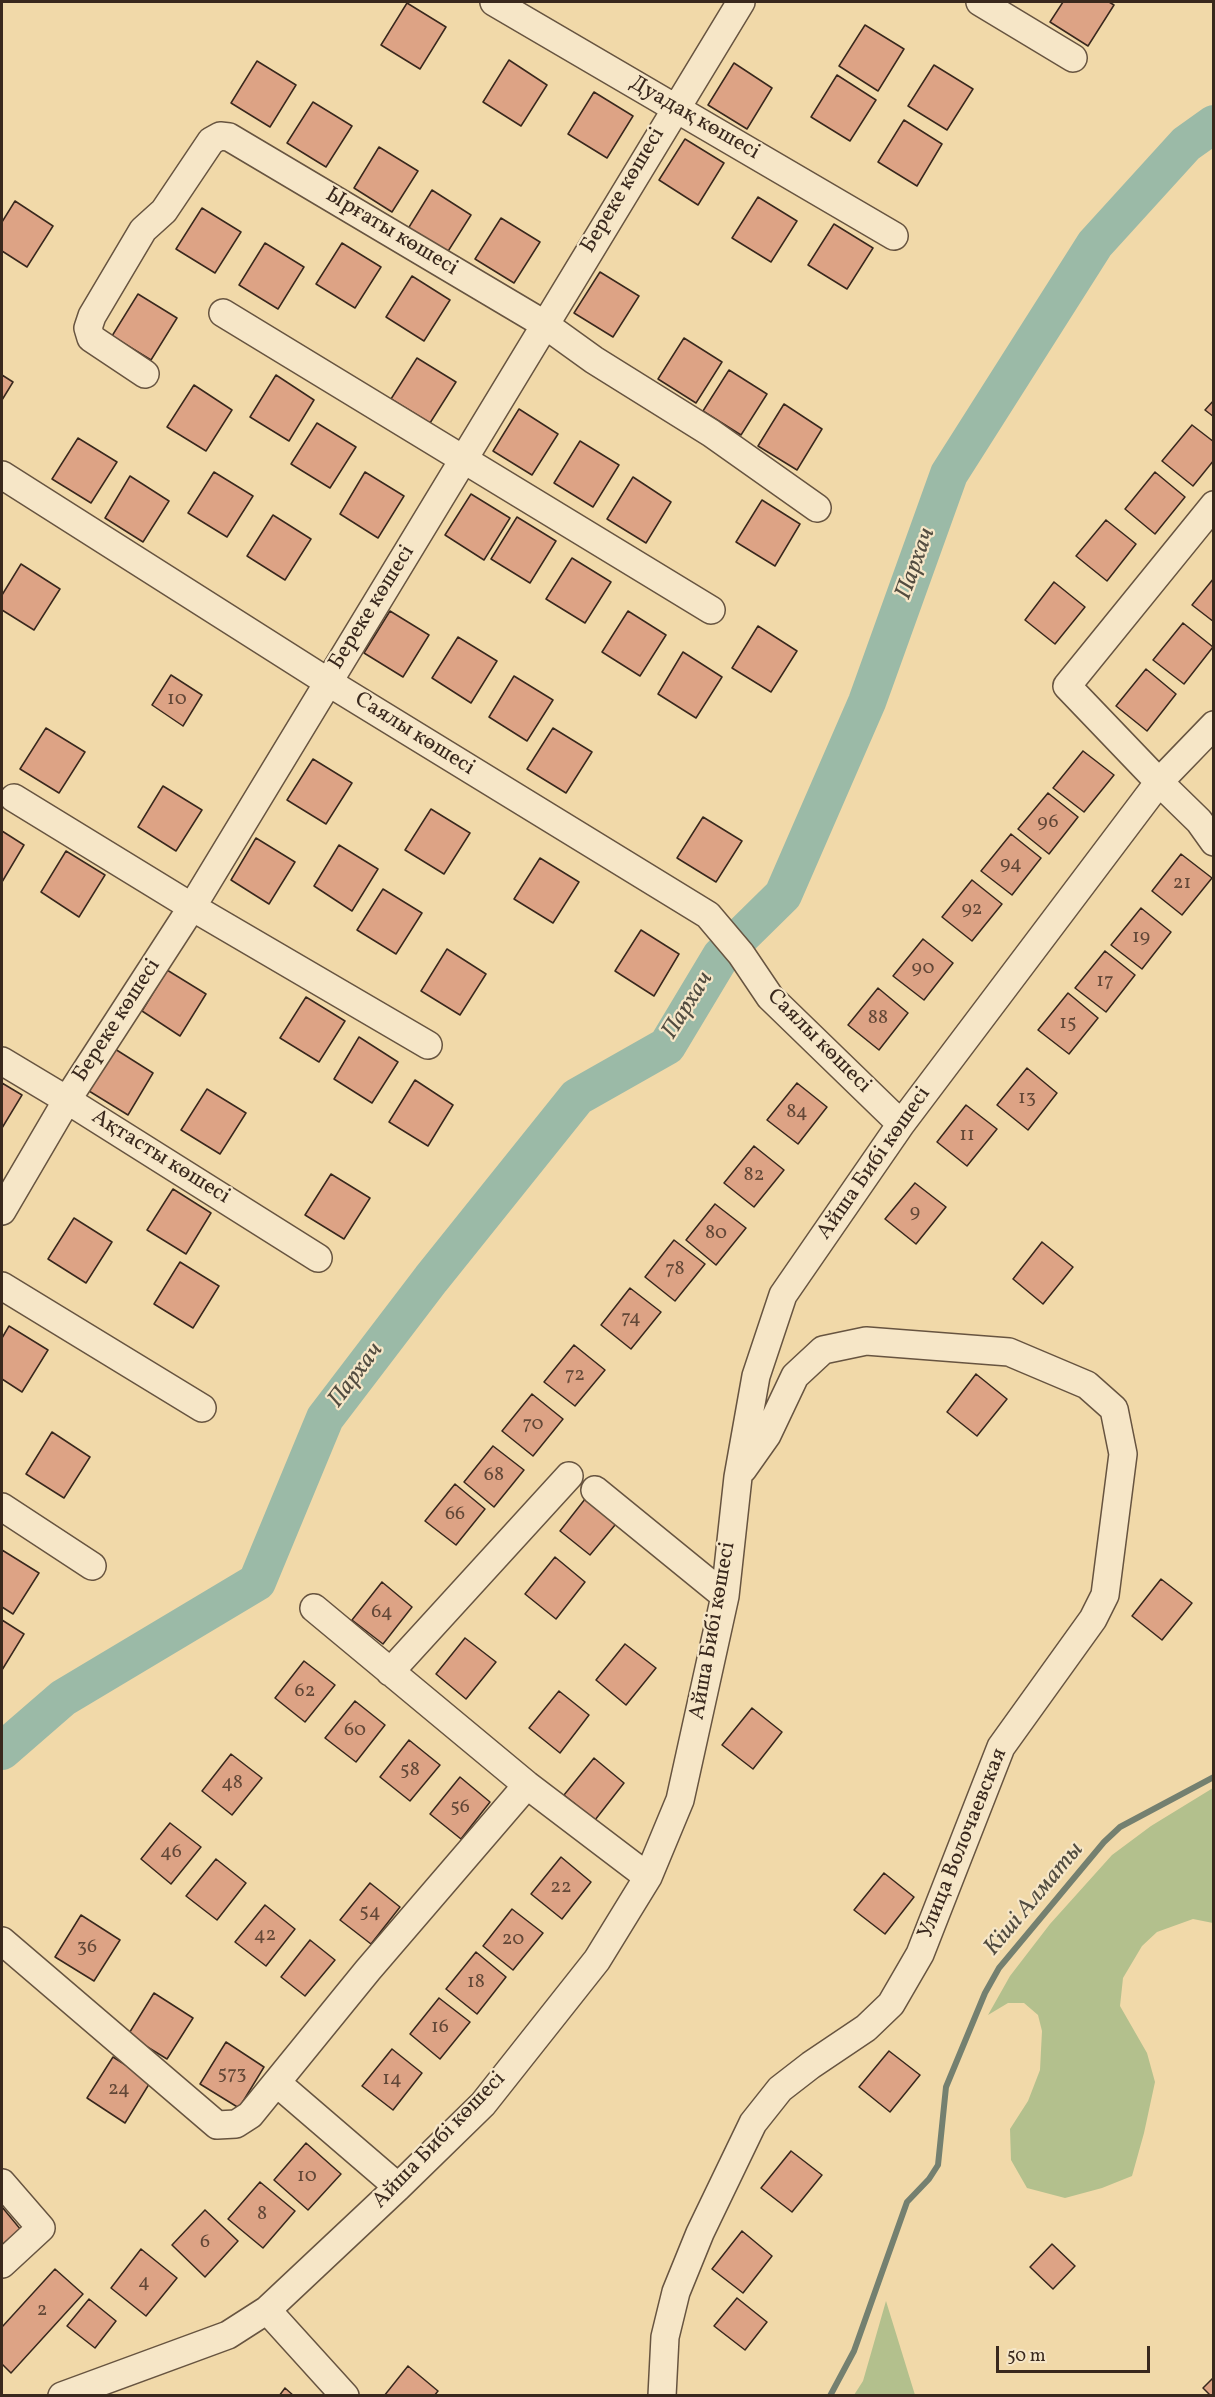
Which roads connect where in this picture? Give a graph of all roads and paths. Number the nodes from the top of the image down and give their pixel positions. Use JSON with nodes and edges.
{"nodes":[{"id":1,"x":494,"y":2,"type":"edge"},
{"id":2,"x":741,"y":2,"type":"edge"},
{"id":3,"x":980,"y":2,"type":"edge"},
{"id":4,"x":1073,"y":58,"type":"dead end"},
{"id":5,"x":675,"y":107,"type":"junction"},
{"id":6,"x":894,"y":236,"type":"dead end"},
{"id":7,"x":223,"y":313,"type":"dead end"},
{"id":8,"x":544,"y":324,"type":"junction"},
{"id":9,"x":145,"y":374,"type":"dead end"},
{"id":10,"x":464,"y":459,"type":"junction"},
{"id":11,"x":2,"y":475,"type":"edge"},
{"id":12,"x":817,"y":508,"type":"dead end"},
{"id":13,"x":1210,"y":517,"type":"edge"},
{"id":14,"x":711,"y":609,"type":"dead end"},
{"id":15,"x":328,"y":682,"type":"junction"},
{"id":16,"x":1214,"y":725,"type":"edge"},
{"id":17,"x":1159,"y":782,"type":"junction"},
{"id":18,"x":14,"y":798,"type":"dead end"},
{"id":19,"x":1214,"y":842,"type":"edge"},
{"id":20,"x":192,"y":907,"type":"junction"},
{"id":21,"x":428,"y":1045,"type":"dead end"},
{"id":22,"x":2,"y":1061,"type":"edge"},
{"id":23,"x":68,"y":1100,"type":"junction"},
{"id":24,"x":901,"y":1124,"type":"junction"},
{"id":25,"x":2,"y":1211,"type":"edge"},
{"id":26,"x":318,"y":1258,"type":"dead end"},
{"id":27,"x":2,"y":1286,"type":"edge"},
{"id":28,"x":201,"y":1408,"type":"dead end"},
{"id":29,"x":569,"y":1476,"type":"dead end"},
{"id":30,"x":738,"y":1477,"type":"junction"},
{"id":31,"x":595,"y":1490,"type":"dead end"},
{"id":32,"x":2,"y":1507,"type":"edge"},
{"id":33,"x":92,"y":1566,"type":"dead end"},
{"id":34,"x":725,"y":1596,"type":"junction"},
{"id":35,"x":314,"y":1608,"type":"dead end"},
{"id":36,"x":390,"y":1672,"type":"junction"},
{"id":37,"x":527,"y":1785,"type":"junction"},
{"id":38,"x":648,"y":1877,"type":"junction"},
{"id":39,"x":2,"y":1941,"type":"edge"},
{"id":40,"x":277,"y":2084,"type":"junction"},
{"id":41,"x":2,"y":2183,"type":"edge"},
{"id":42,"x":398,"y":2187,"type":"junction"},
{"id":43,"x":2,"y":2264,"type":"edge"},
{"id":44,"x":267,"y":2310,"type":"junction"},
{"id":45,"x":62,"y":2396,"type":"edge"},
{"id":46,"x":345,"y":2396,"type":"edge"},
{"id":47,"x":662,"y":2396,"type":"edge"}],
"edges":[{"from":1,"to":5,"type":"street","name":"Дуадақ көшесі"},
{"from":2,"to":5,"type":"street","name":"Береке көшесі"},
{"from":3,"to":4,"type":"street"},
{"from":5,"to":6,"type":"street","name":"Дуадақ көшесі"},
{"from":5,"to":8,"type":"street","name":"Береке көшесі"},
{"from":7,"to":10,"type":"street"},
{"from":8,"to":9,"type":"street","name":"Ырғаты көшесі"},
{"from":8,"to":10,"type":"street","name":"Береке көшесі"},
{"from":8,"to":12,"type":"street","name":"Ырғаты көшесі"},
{"from":10,"to":14,"type":"street"},
{"from":10,"to":15,"type":"street","name":"Береке көшесі"},
{"from":11,"to":15,"type":"street","name":"Саялы көшесі"},
{"from":13,"to":17,"type":"street"},
{"from":15,"to":20,"type":"street","name":"Береке көшесі"},
{"from":15,"to":24,"type":"street","name":"Саялы көшесі"},
{"from":16,"to":17,"type":"street","name":"Айша Бибі көшесі"},
{"from":17,"to":19,"type":"street"},
{"from":17,"to":24,"type":"street","name":"Айша Бибі көшесі"},
{"from":18,"to":20,"type":"street"},
{"from":20,"to":21,"type":"street"},
{"from":20,"to":23,"type":"street","name":"Береке көшесі"},
{"from":22,"to":23,"type":"street","name":"Ақтасты көшесі"},
{"from":23,"to":25,"type":"street","name":"Береке көшесі"},
{"from":23,"to":26,"type":"street","name":"Ақтасты көшесі"},
{"from":24,"to":30,"type":"street","name":"Айша Бибі көшесі"},
{"from":27,"to":28,"type":"street"},
{"from":29,"to":36,"type":"street"},
{"from":30,"to":34,"type":"street","name":"Айша Бибі көшесі"},
{"from":30,"to":47,"type":"street","name":"Улица Волочаевская"},
{"from":31,"to":34,"type":"street"},
{"from":32,"to":33,"type":"street"},
{"from":34,"to":38,"type":"street","name":"Айша Бибі көшесі"},
{"from":35,"to":36,"type":"street"},
{"from":36,"to":37,"type":"street"},
{"from":37,"to":38,"type":"street"},
{"from":37,"to":40,"type":"street"},
{"from":38,"to":42,"type":"street","name":"Айша Бибі көшесі"},
{"from":39,"to":40,"type":"street"},
{"from":40,"to":42,"type":"street"},
{"from":41,"to":43,"type":"street"},
{"from":42,"to":44,"type":"street","name":"Айша Бибі көшесі"},
{"from":44,"to":45,"type":"street","name":"Айша Бибі көшесі"},
{"from":44,"to":46,"type":"street"}]}
